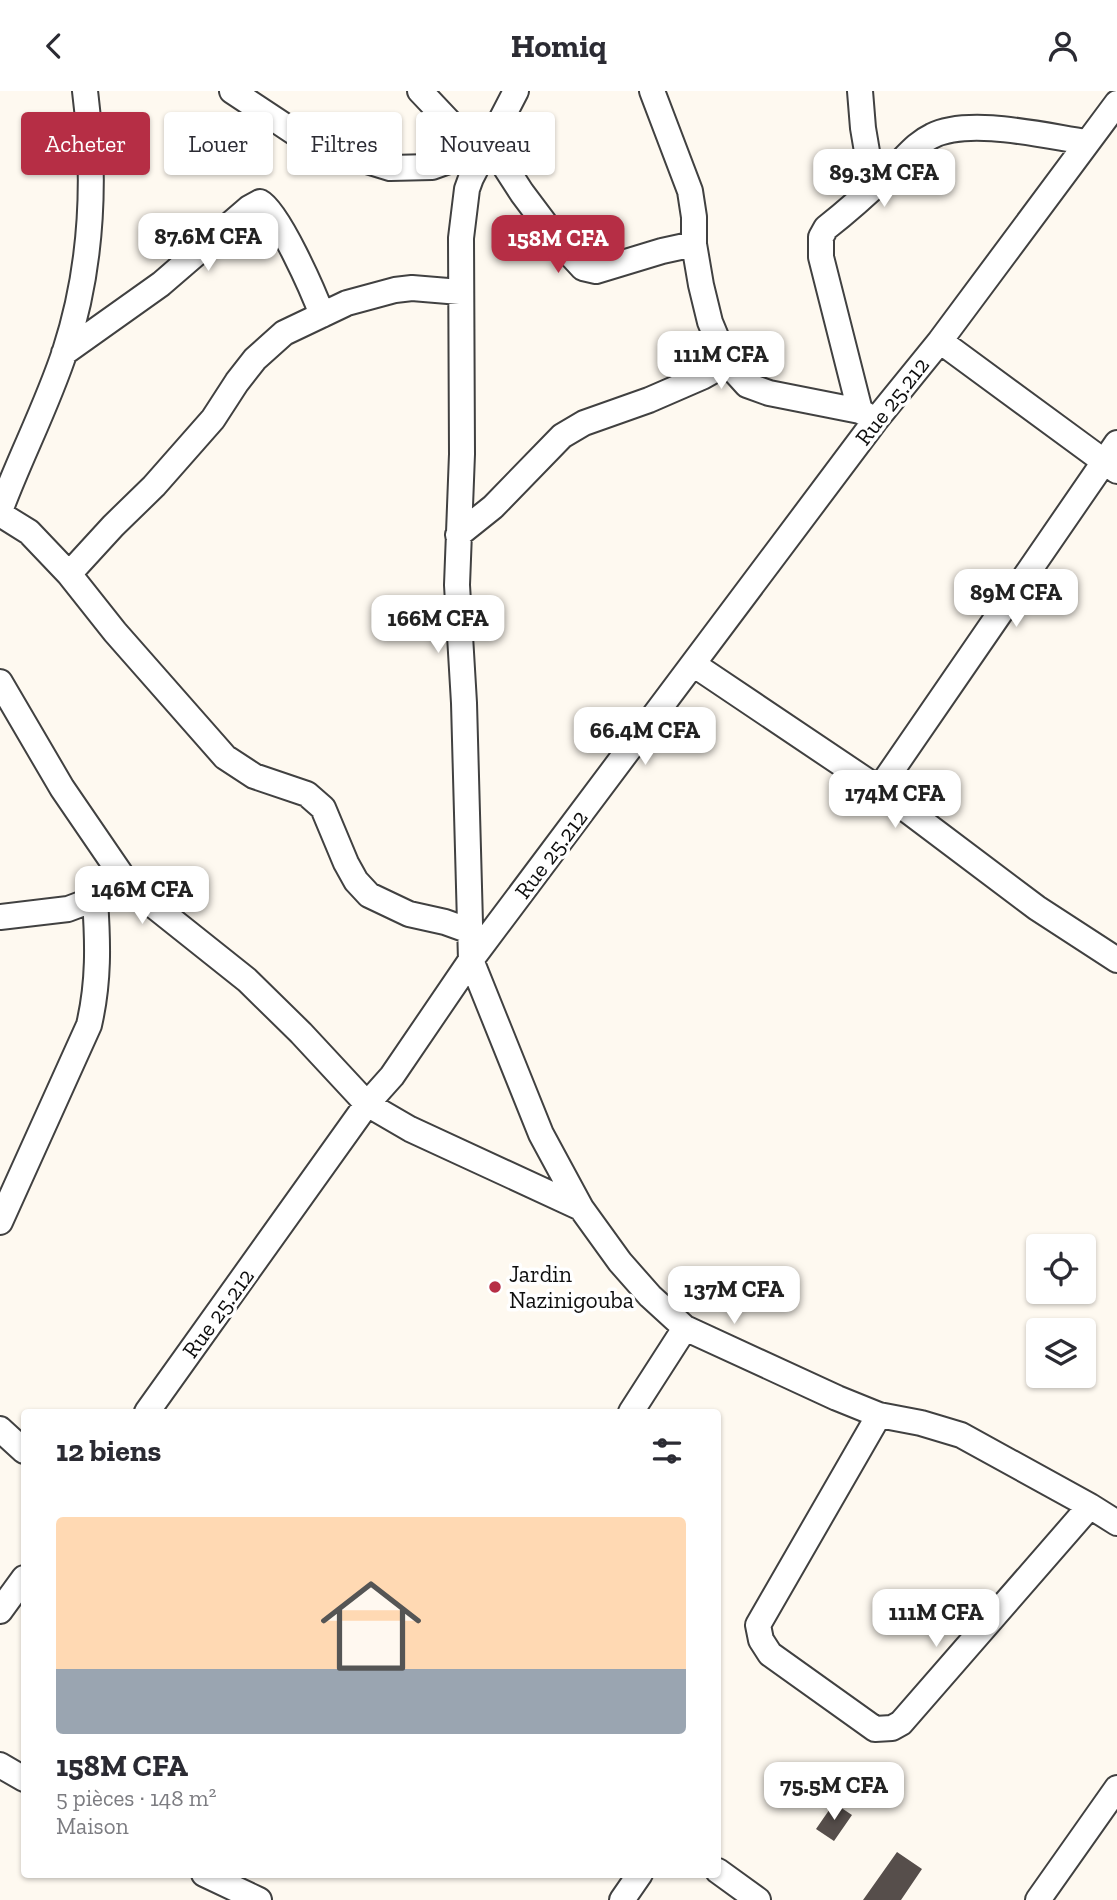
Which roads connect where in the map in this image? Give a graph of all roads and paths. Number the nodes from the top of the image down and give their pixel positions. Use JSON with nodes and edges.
{"nodes":[{"id":1,"x":85,"y":91,"type":"edge"},
{"id":2,"x":232,"y":91,"type":"edge"},
{"id":3,"x":421,"y":91,"type":"edge"},
{"id":4,"x":516,"y":91,"type":"edge"},
{"id":5,"x":652,"y":91,"type":"edge"},
{"id":6,"x":860,"y":91,"type":"edge"},
{"id":7,"x":1117,"y":103,"type":"edge"},
{"id":8,"x":440,"y":112,"type":"edge"},
{"id":9,"x":503,"y":112,"type":"edge"},
{"id":10,"x":1086,"y":142,"type":"junction"},
{"id":11,"x":416,"y":167,"type":"edge"},
{"id":12,"x":471,"y":175,"type":"edge"},
{"id":13,"x":501,"y":175,"type":"edge"},
{"id":14,"x":873,"y":187,"type":"junction"},
{"id":15,"x":694,"y":244,"type":"junction"},
{"id":16,"x":460,"y":292,"type":"junction"},
{"id":17,"x":322,"y":315,"type":"junction"},
{"id":18,"x":940,"y":341,"type":"junction"},
{"id":19,"x":64,"y":352,"type":"junction"},
{"id":20,"x":727,"y":363,"type":"junction"},
{"id":21,"x":867,"y":416,"type":"junction"},
{"id":22,"x":1113,"y":459,"type":"edge"},
{"id":23,"x":0,"y":512,"type":"edge"},
{"id":24,"x":458,"y":535,"type":"junction"},
{"id":25,"x":69,"y":573,"type":"junction"},
{"id":26,"x":693,"y":664,"type":"junction"},
{"id":27,"x":0,"y":683,"type":"edge"},
{"id":28,"x":879,"y":789,"type":"junction"},
{"id":29,"x":129,"y":886,"type":"junction"},
{"id":30,"x":94,"y":900,"type":"junction"},
{"id":31,"x":0,"y":918,"type":"edge"},
{"id":32,"x":470,"y":931,"type":"junction"},
{"id":33,"x":471,"y":960,"type":"junction"},
{"id":34,"x":1117,"y":960,"type":"edge"},
{"id":35,"x":367,"y":1104,"type":"junction"},
{"id":36,"x":581,"y":1208,"type":"junction"},
{"id":37,"x":0,"y":1222,"type":"edge"},
{"id":38,"x":685,"y":1328,"type":"junction"},
{"id":39,"x":149,"y":1409,"type":"edge"},
{"id":40,"x":633,"y":1409,"type":"edge"},
{"id":41,"x":879,"y":1415,"type":"junction"},
{"id":42,"x":0,"y":1429,"type":"edge"},
{"id":43,"x":21,"y":1448,"type":"edge"},
{"id":44,"x":1090,"y":1506,"type":"junction"},
{"id":45,"x":1117,"y":1523,"type":"edge"},
{"id":46,"x":21,"y":1582,"type":"edge"},
{"id":47,"x":0,"y":1611,"type":"edge"},
{"id":48,"x":0,"y":1765,"type":"edge"},
{"id":49,"x":21,"y":1777,"type":"edge"},
{"id":50,"x":1117,"y":1788,"type":"edge"},
{"id":51,"x":721,"y":1873,"type":"edge"},
{"id":52,"x":212,"y":1878,"type":"edge"},
{"id":53,"x":637,"y":1878,"type":"edge"},
{"id":54,"x":259,"y":1900,"type":"edge"},
{"id":55,"x":622,"y":1900,"type":"edge"},
{"id":56,"x":758,"y":1900,"type":"edge"},
{"id":57,"x":1038,"y":1900,"type":"edge"}],
"edges":[{"from":1,"to":19,"type":"street"},
{"from":2,"to":11,"type":"street"},
{"from":3,"to":8,"type":"street"},
{"from":4,"to":9,"type":"street"},
{"from":5,"to":15,"type":"street"},
{"from":6,"to":14,"type":"street"},
{"from":7,"to":10,"type":"street","name":"Rue 25.212"},
{"from":10,"to":14,"type":"street"},
{"from":10,"to":18,"type":"street","name":"Rue 25.212"},
{"from":12,"to":16,"type":"street"},
{"from":13,"to":15,"type":"street"},
{"from":14,"to":21,"type":"street"},
{"from":15,"to":20,"type":"street"},
{"from":16,"to":17,"type":"street"},
{"from":16,"to":24,"type":"street"},
{"from":17,"to":19,"type":"street"},
{"from":17,"to":25,"type":"street"},
{"from":18,"to":21,"type":"street","name":"Rue 25.212"},
{"from":18,"to":22,"type":"street"},
{"from":19,"to":23,"type":"street"},
{"from":20,"to":21,"type":"street"},
{"from":20,"to":24,"type":"street"},
{"from":21,"to":26,"type":"street","name":"Rue 25.212"},
{"from":22,"to":28,"type":"street"},
{"from":23,"to":25,"type":"street"},
{"from":24,"to":32,"type":"street"},
{"from":25,"to":32,"type":"street"},
{"from":26,"to":28,"type":"street"},
{"from":26,"to":33,"type":"street","name":"Rue 25.212"},
{"from":27,"to":29,"type":"street"},
{"from":28,"to":34,"type":"street"},
{"from":29,"to":30,"type":"street"},
{"from":29,"to":35,"type":"street"},
{"from":30,"to":31,"type":"street"},
{"from":30,"to":37,"type":"street"},
{"from":32,"to":33,"type":"street"},
{"from":33,"to":35,"type":"street","name":"Rue 25.212"},
{"from":33,"to":36,"type":"street"},
{"from":35,"to":36,"type":"street"},
{"from":35,"to":39,"type":"street","name":"Rue 25.212"},
{"from":36,"to":38,"type":"street"},
{"from":38,"to":40,"type":"street"},
{"from":38,"to":41,"type":"street"},
{"from":41,"to":44,"type":"street"},
{"from":41,"to":44,"type":"street"},
{"from":42,"to":43,"type":"street"},
{"from":44,"to":45,"type":"street"},
{"from":46,"to":47,"type":"street"},
{"from":48,"to":49,"type":"street"},
{"from":50,"to":57,"type":"street"},
{"from":51,"to":56,"type":"street"},
{"from":52,"to":54,"type":"street"},
{"from":53,"to":55,"type":"street"}]}
